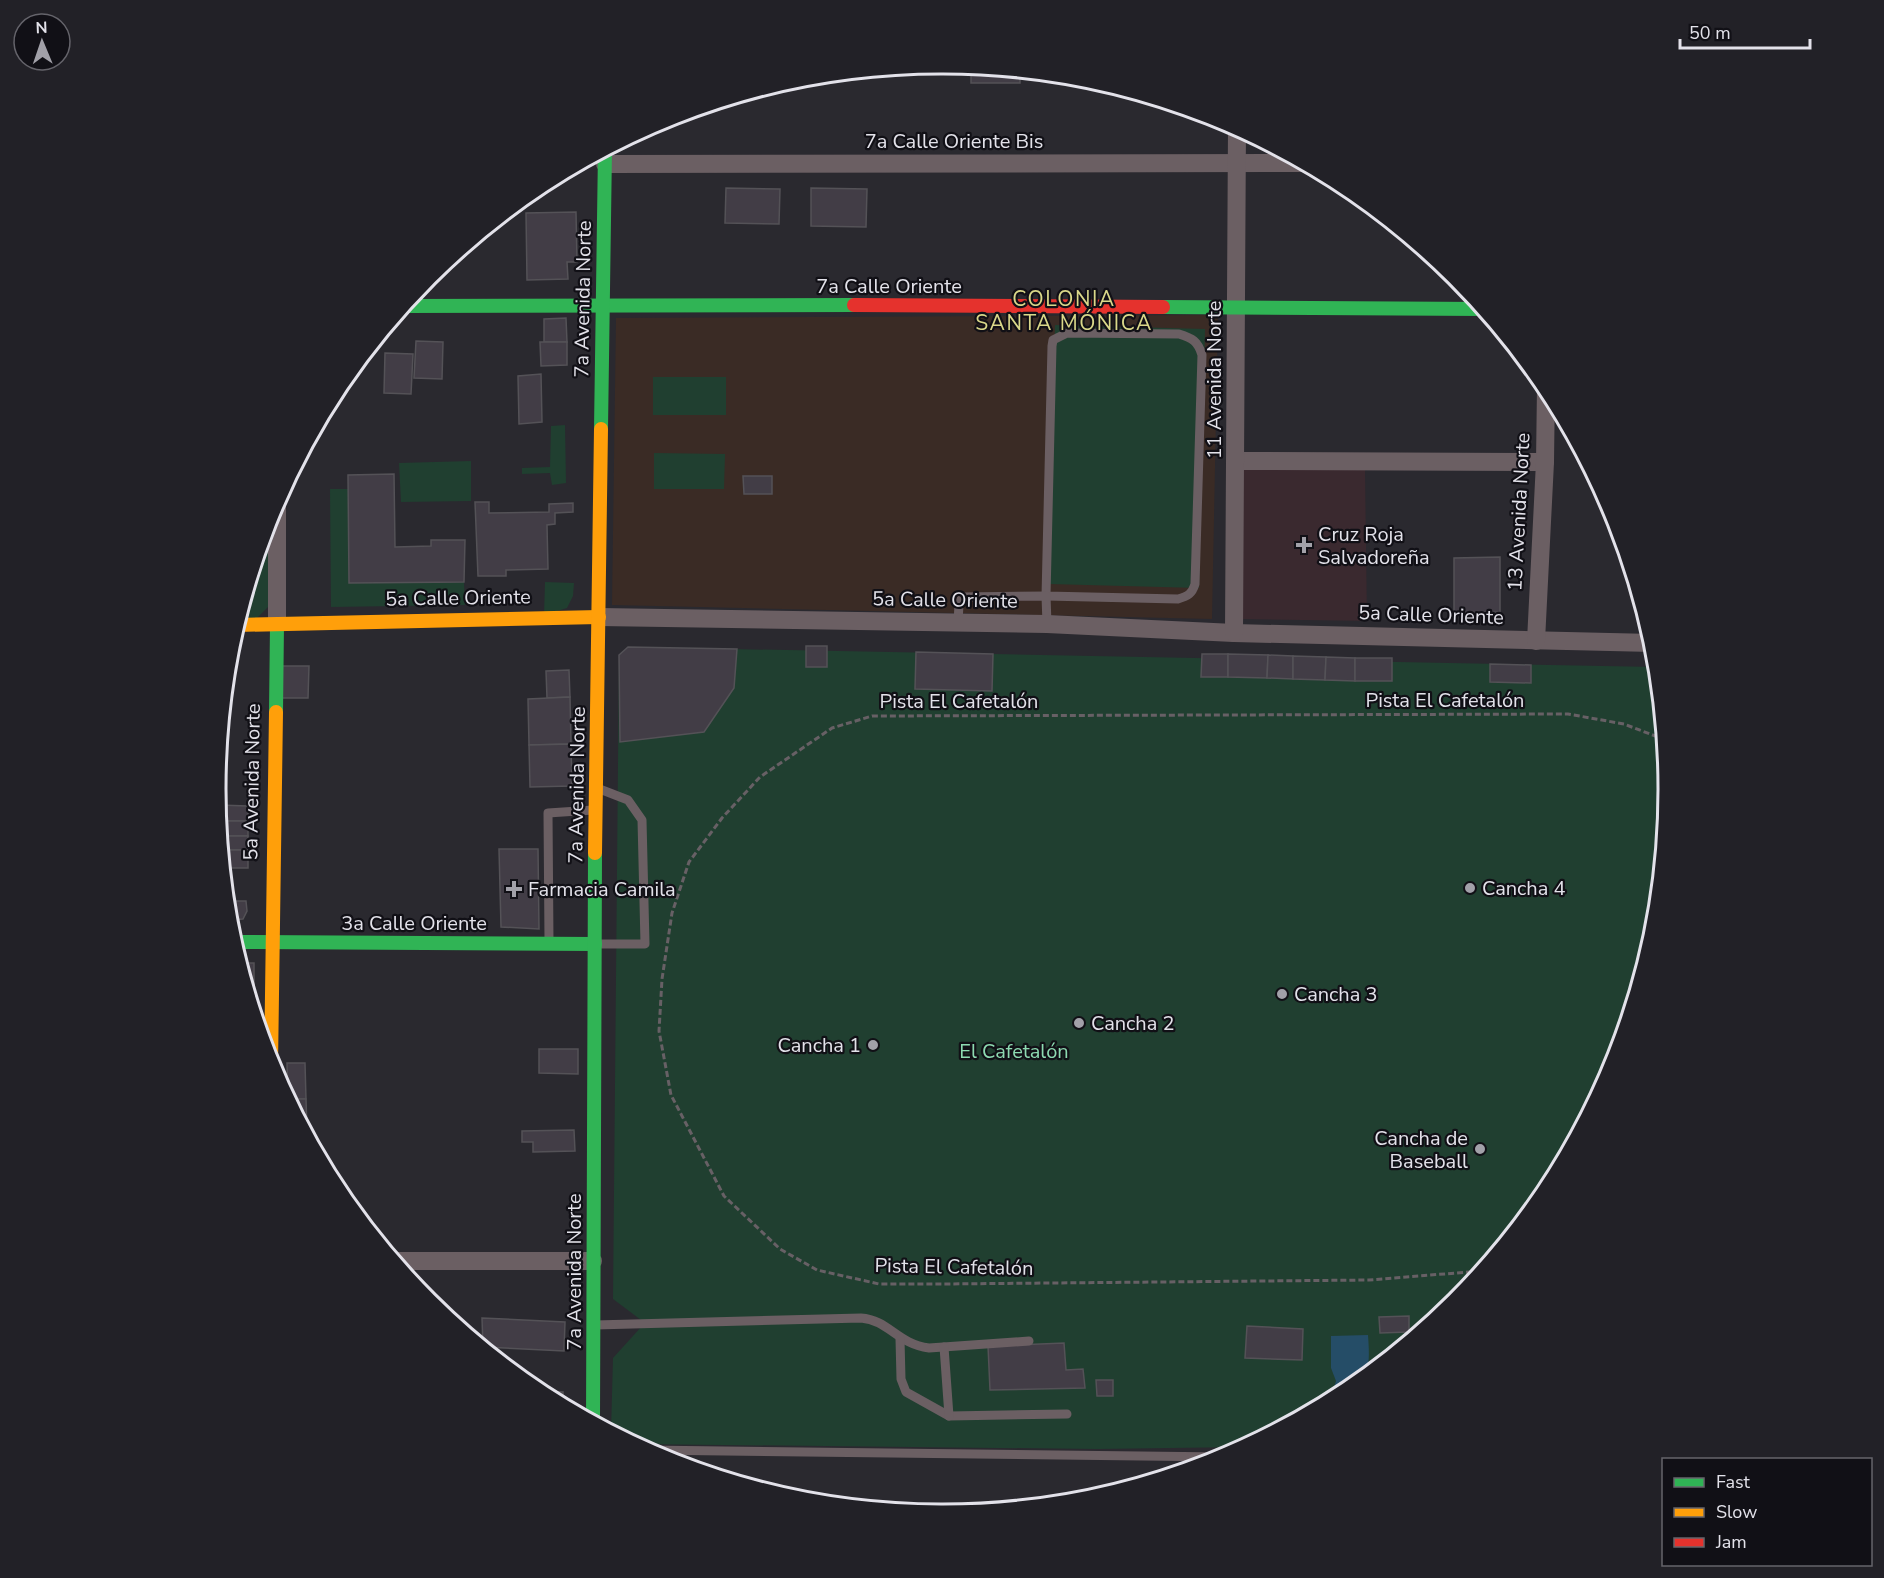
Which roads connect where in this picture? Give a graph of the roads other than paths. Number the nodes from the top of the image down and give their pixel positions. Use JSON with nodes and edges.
{"nodes":[{"id":1,"x":1237,"y":138,"type":"edge"},
{"id":2,"x":607,"y":157,"type":"edge"},
{"id":3,"x":605,"y":158,"type":"edge"},
{"id":4,"x":1237,"y":163,"type":"junction"},
{"id":5,"x":1289,"y":163,"type":"edge"},
{"id":6,"x":602,"y":304,"type":"junction"},
{"id":7,"x":414,"y":306,"type":"edge"},
{"id":8,"x":1236,"y":307,"type":"junction"},
{"id":9,"x":1472,"y":309,"type":"edge"},
{"id":10,"x":1546,"y":405,"type":"edge"},
{"id":11,"x":1236,"y":461,"type":"junction"},
{"id":12,"x":1545,"y":462,"type":"junction"},
{"id":13,"x":277,"y":525,"type":"edge"},
{"id":14,"x":1046,"y":596,"type":"junction"},
{"id":15,"x":599,"y":617,"type":"junction"},
{"id":16,"x":958,"y":623,"type":"junction"},
{"id":17,"x":1047,"y":624,"type":"junction"},
{"id":18,"x":246,"y":625,"type":"edge"},
{"id":19,"x":277,"y":625,"type":"junction"},
{"id":20,"x":1234,"y":633,"type":"junction"},
{"id":21,"x":1536,"y":641,"type":"junction"},
{"id":22,"x":1642,"y":643,"type":"edge"},
{"id":23,"x":596,"y":787,"type":"junction"},
{"id":24,"x":595,"y":810,"type":"junction"},
{"id":25,"x":243,"y":942,"type":"edge"},
{"id":26,"x":272,"y":942,"type":"junction"},
{"id":27,"x":549,"y":944,"type":"junction"},
{"id":28,"x":595,"y":944,"type":"junction"},
{"id":29,"x":271,"y":1038,"type":"edge"},
{"id":30,"x":404,"y":1261,"type":"edge"},
{"id":31,"x":593,"y":1261,"type":"junction"},
{"id":32,"x":593,"y":1325,"type":"junction"},
{"id":33,"x":900,"y":1339,"type":"junction"},
{"id":34,"x":1029,"y":1341,"type":"dead end"},
{"id":35,"x":944,"y":1347,"type":"junction"},
{"id":36,"x":593,"y":1414,"type":"edge"},
{"id":37,"x":1067,"y":1414,"type":"dead end"},
{"id":38,"x":949,"y":1416,"type":"junction"},
{"id":39,"x":669,"y":1450,"type":"edge"},
{"id":40,"x":1199,"y":1457,"type":"edge"}],
"edges":[{"from":1,"to":4,"type":"street","name":"11 Avenida Norte"},
{"from":2,"to":4,"type":"street","name":"7a Calle Oriente Bis"},
{"from":3,"to":6,"type":"street","name":"7a Avenida Norte"},
{"from":4,"to":5,"type":"street","name":"7a Calle Oriente Bis"},
{"from":4,"to":8,"type":"street","name":"11 Avenida Norte"},
{"from":6,"to":7,"type":"street","name":"7a Calle Oriente"},
{"from":6,"to":8,"type":"street","name":"7a Calle Oriente"},
{"from":6,"to":15,"type":"street","name":"7a Avenida Norte"},
{"from":8,"to":9,"type":"street","name":"7a Calle Oriente"},
{"from":8,"to":11,"type":"street","name":"11 Avenida Norte"},
{"from":10,"to":12,"type":"street","name":"13 Avenida Norte"},
{"from":11,"to":12,"type":"street"},
{"from":11,"to":20,"type":"street","name":"11 Avenida Norte"},
{"from":12,"to":21,"type":"street","name":"13 Avenida Norte"},
{"from":13,"to":19,"type":"street","name":"5a Avenida Norte"},
{"from":14,"to":14,"type":"lane"},
{"from":14,"to":16,"type":"lane"},
{"from":14,"to":17,"type":"lane"},
{"from":15,"to":16,"type":"street","name":"5a Calle Oriente"},
{"from":15,"to":19,"type":"street","name":"5a Calle Oriente"},
{"from":15,"to":23,"type":"street","name":"7a Avenida Norte"},
{"from":16,"to":17,"type":"street","name":"5a Calle Oriente"},
{"from":17,"to":20,"type":"street","name":"5a Calle Oriente"},
{"from":18,"to":19,"type":"street","name":"5a Calle Oriente"},
{"from":19,"to":26,"type":"street","name":"5a Avenida Norte"},
{"from":20,"to":21,"type":"street","name":"5a Calle Oriente"},
{"from":21,"to":22,"type":"street","name":"5a Calle Oriente"},
{"from":23,"to":24,"type":"street","name":"7a Avenida Norte"},
{"from":23,"to":28,"type":"lane"},
{"from":24,"to":27,"type":"lane"},
{"from":24,"to":28,"type":"street","name":"7a Avenida Norte"},
{"from":25,"to":26,"type":"street","name":"3a Calle Oriente"},
{"from":26,"to":27,"type":"street","name":"3a Calle Oriente"},
{"from":26,"to":29,"type":"street","name":"5a Avenida Norte"},
{"from":27,"to":28,"type":"street","name":"3a Calle Oriente"},
{"from":28,"to":31,"type":"street","name":"7a Avenida Norte"},
{"from":30,"to":31,"type":"street"},
{"from":31,"to":32,"type":"street","name":"7a Avenida Norte"},
{"from":32,"to":33,"type":"lane"},
{"from":32,"to":36,"type":"street","name":"7a Avenida Norte"},
{"from":33,"to":35,"type":"lane"},
{"from":33,"to":38,"type":"lane"},
{"from":34,"to":35,"type":"lane"},
{"from":35,"to":38,"type":"lane"},
{"from":37,"to":38,"type":"lane"},
{"from":39,"to":40,"type":"lane"}]}
